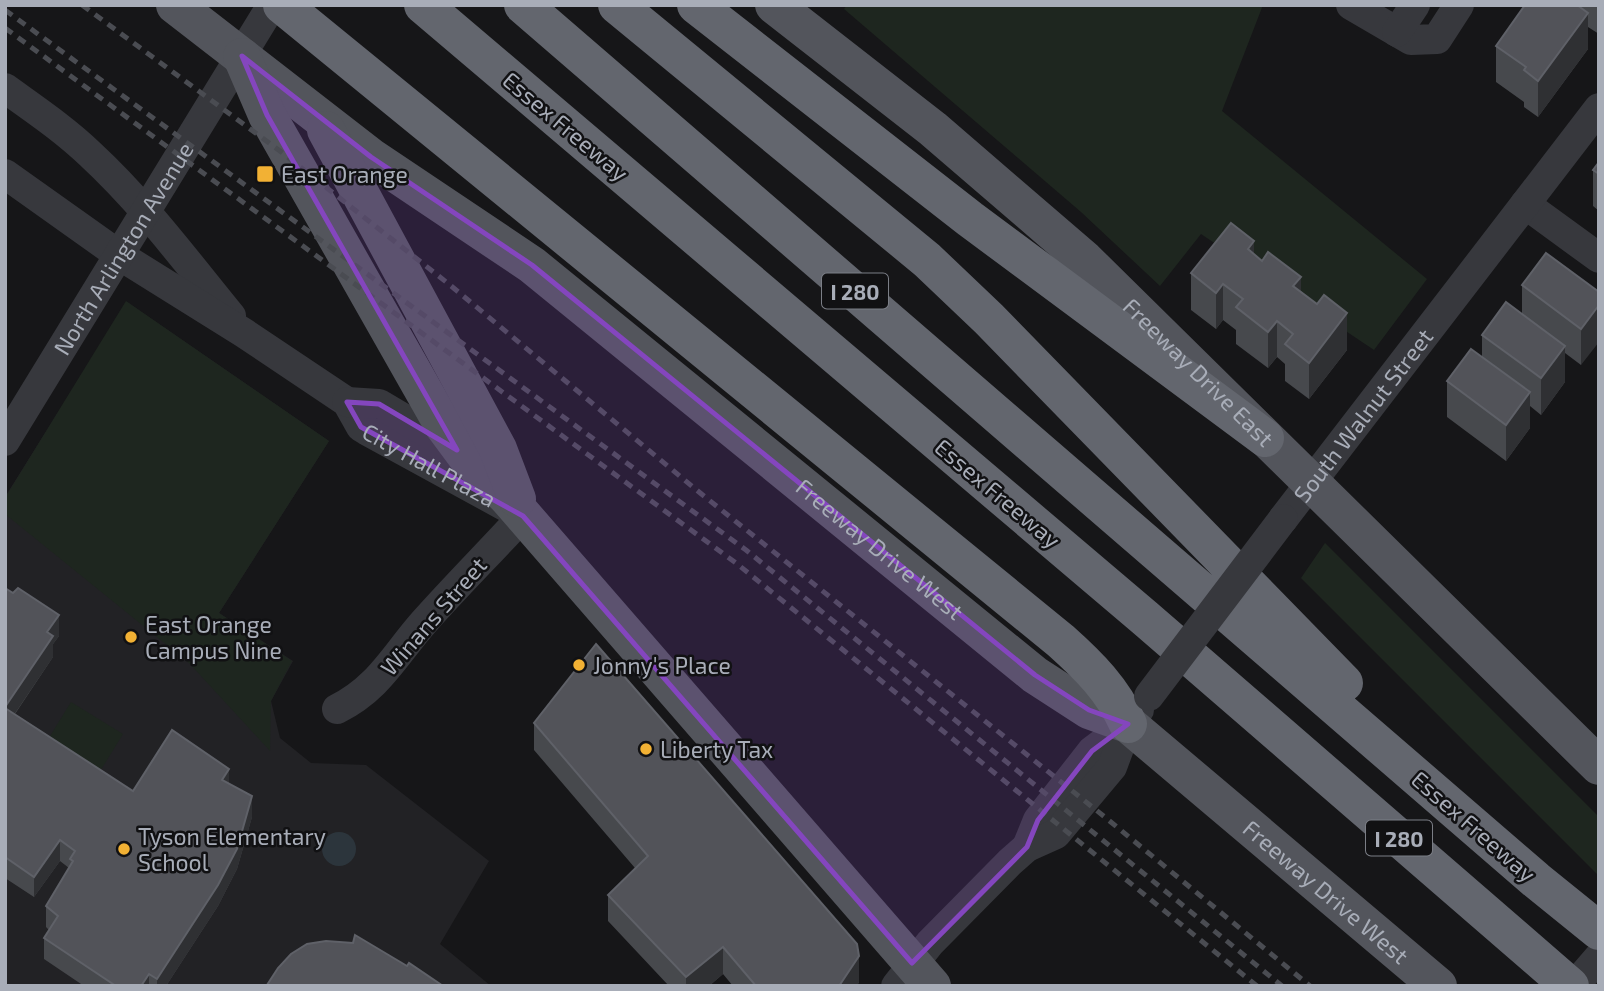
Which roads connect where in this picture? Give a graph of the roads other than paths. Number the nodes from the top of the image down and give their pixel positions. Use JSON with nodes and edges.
{"nodes":[{"id":1,"x":175,"y":5,"type":"edge"},
{"id":2,"x":423,"y":5,"type":"edge"},
{"id":3,"x":523,"y":5,"type":"edge"},
{"id":4,"x":617,"y":5,"type":"edge"},
{"id":5,"x":696,"y":5,"type":"edge"},
{"id":6,"x":774,"y":5,"type":"edge"},
{"id":7,"x":1351,"y":5,"type":"edge"},
{"id":8,"x":1415,"y":5,"type":"edge"},
{"id":9,"x":1459,"y":5,"type":"edge"},
{"id":10,"x":272,"y":11,"type":"edge"},
{"id":11,"x":1397,"y":32,"type":"junction"},
{"id":12,"x":242,"y":55,"type":"junction"},
{"id":13,"x":5,"y":88,"type":"edge"},
{"id":14,"x":1599,"y":108,"type":"edge"},
{"id":15,"x":316,"y":113,"type":"junction"},
{"id":16,"x":5,"y":174,"type":"edge"},
{"id":17,"x":1525,"y":204,"type":"junction"},
{"id":18,"x":146,"y":211,"type":"junction"},
{"id":19,"x":119,"y":255,"type":"junction"},
{"id":20,"x":1599,"y":258,"type":"edge"},
{"id":21,"x":244,"y":333,"type":"junction"},
{"id":22,"x":347,"y":402,"type":"junction"},
{"id":23,"x":1265,"y":438,"type":"junction"},
{"id":24,"x":5,"y":441,"type":"edge"},
{"id":25,"x":466,"y":456,"type":"junction"},
{"id":26,"x":1311,"y":483,"type":"junction"},
{"id":27,"x":523,"y":516,"type":"junction"},
{"id":28,"x":337,"y":709,"type":"dead end"},
{"id":29,"x":1139,"y":710,"type":"junction"},
{"id":30,"x":1599,"y":766,"type":"edge"},
{"id":31,"x":1536,"y":880,"type":"junction"},
{"id":32,"x":1599,"y":932,"type":"edge"},
{"id":33,"x":1599,"y":957,"type":"edge"},
{"id":34,"x":913,"y":978,"type":"edge"},
{"id":35,"x":1438,"y":986,"type":"edge"},
{"id":36,"x":1572,"y":986,"type":"edge"}],
"edges":[{"from":1,"to":12,"type":"main road","name":"Freeway Drive West"},
{"from":2,"to":36,"type":"highway","name":"Essex Freeway","number":"I 280"},
{"from":3,"to":31,"type":"highway","name":"Essex Freeway","number":"I 280"},
{"from":4,"to":31,"type":"highway"},
{"from":5,"to":23,"type":"highway"},
{"from":6,"to":23,"type":"main road","name":"Freeway Drive East"},
{"from":7,"to":11,"type":"street"},
{"from":8,"to":11,"type":"street"},
{"from":9,"to":11,"type":"street"},
{"from":10,"to":12,"type":"street","name":"North Arlington Avenue"},
{"from":10,"to":29,"type":"highway"},
{"from":12,"to":15,"type":"main road","name":"Freeway Drive West"},
{"from":12,"to":18,"type":"street","name":"North Arlington Avenue"},
{"from":12,"to":25,"type":"main road"},
{"from":13,"to":18,"type":"street","name":"City Hall Plaza"},
{"from":14,"to":17,"type":"street","name":"South Walnut Street"},
{"from":15,"to":27,"type":"main road"},
{"from":15,"to":29,"type":"main road","name":"Freeway Drive West"},
{"from":16,"to":19,"type":"street","name":"City Hall Plaza"},
{"from":17,"to":20,"type":"street"},
{"from":17,"to":26,"type":"street","name":"South Walnut Street"},
{"from":18,"to":19,"type":"street","name":"North Arlington Avenue"},
{"from":18,"to":21,"type":"street","name":"City Hall Plaza"},
{"from":19,"to":21,"type":"street","name":"City Hall Plaza"},
{"from":19,"to":24,"type":"street","name":"North Arlington Avenue"},
{"from":21,"to":22,"type":"street","name":"City Hall Plaza"},
{"from":22,"to":25,"type":"street","name":"City Hall Plaza"},
{"from":22,"to":27,"type":"street","name":"City Hall Plaza"},
{"from":23,"to":26,"type":"main road","name":"Freeway Drive East"},
{"from":25,"to":27,"type":"main road"},
{"from":26,"to":29,"type":"street","name":"South Walnut Street","bridge":true},
{"from":26,"to":30,"type":"main road","name":"Freeway Drive East"},
{"from":27,"to":28,"type":"street","name":"Winans Street"},
{"from":27,"to":34,"type":"main road"},
{"from":29,"to":34,"type":"street","name":"South Walnut Street"},
{"from":29,"to":35,"type":"main road","name":"Freeway Drive West"},
{"from":31,"to":32,"type":"highway","name":"Essex Freeway","number":"I 280"},
{"from":33,"to":36,"type":"street"}]}
